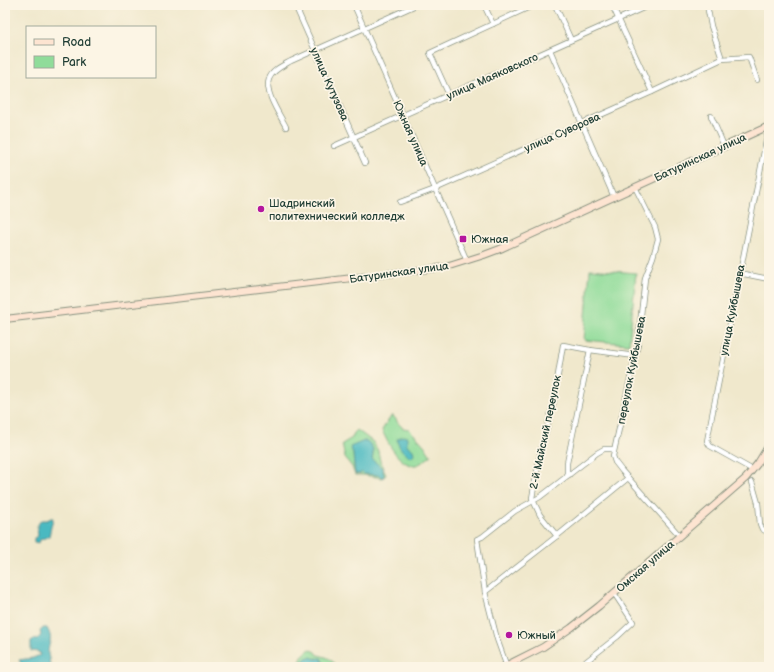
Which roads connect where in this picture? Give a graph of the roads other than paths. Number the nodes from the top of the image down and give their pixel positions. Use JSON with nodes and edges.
{"nodes":[{"id":1,"x":295,"y":5,"type":"edge"},
{"id":2,"x":354,"y":5,"type":"edge"},
{"id":3,"x":416,"y":5,"type":"edge"},
{"id":4,"x":484,"y":5,"type":"edge"},
{"id":5,"x":534,"y":5,"type":"edge"},
{"id":6,"x":555,"y":5,"type":"edge"},
{"id":7,"x":612,"y":5,"type":"edge"},
{"id":8,"x":650,"y":5,"type":"edge"},
{"id":9,"x":708,"y":5,"type":"edge"},
{"id":10,"x":618,"y":19,"type":"junction"},
{"id":11,"x":493,"y":24,"type":"junction"},
{"id":12,"x":364,"y":29,"type":"junction"},
{"id":13,"x":571,"y":40,"type":"junction"},
{"id":14,"x":315,"y":50,"type":"junction"},
{"id":15,"x":550,"y":50,"type":"junction"},
{"id":16,"x":722,"y":59,"type":"junction"},
{"id":17,"x":757,"y":80,"type":"dead end"},
{"id":18,"x":652,"y":92,"type":"junction"},
{"id":19,"x":449,"y":95,"type":"junction"},
{"id":20,"x":402,"y":115,"type":"junction"},
{"id":21,"x":711,"y":116,"type":"dead end"},
{"id":22,"x":581,"y":124,"type":"junction"},
{"id":23,"x":769,"y":126,"type":"edge"},
{"id":24,"x":286,"y":127,"type":"dead end"},
{"id":25,"x":354,"y":137,"type":"junction"},
{"id":26,"x":334,"y":146,"type":"dead end"},
{"id":27,"x":724,"y":146,"type":"junction"},
{"id":28,"x":365,"y":163,"type":"dead end"},
{"id":29,"x":635,"y":187,"type":"junction"},
{"id":30,"x":435,"y":189,"type":"junction"},
{"id":31,"x":614,"y":197,"type":"junction"},
{"id":32,"x":400,"y":202,"type":"dead end"},
{"id":33,"x":467,"y":261,"type":"junction"},
{"id":34,"x":739,"y":273,"type":"junction"},
{"id":35,"x":769,"y":279,"type":"edge"},
{"id":36,"x":5,"y":319,"type":"edge"},
{"id":37,"x":590,"y":350,"type":"junction"},
{"id":38,"x":634,"y":356,"type":"junction"},
{"id":39,"x":769,"y":445,"type":"edge"},
{"id":40,"x":614,"y":449,"type":"junction"},
{"id":41,"x":753,"y":470,"type":"junction"},
{"id":42,"x":569,"y":475,"type":"junction"},
{"id":43,"x":628,"y":478,"type":"junction"},
{"id":44,"x":752,"y":482,"type":"dead end"},
{"id":45,"x":533,"y":502,"type":"junction"},
{"id":46,"x":769,"y":533,"type":"edge"},
{"id":47,"x":557,"y":536,"type":"junction"},
{"id":48,"x":680,"y":536,"type":"junction"},
{"id":49,"x":485,"y":592,"type":"junction"},
{"id":50,"x":614,"y":593,"type":"junction"},
{"id":51,"x":505,"y":666,"type":"edge"},
{"id":52,"x":579,"y":667,"type":"edge"}],
"edges":[{"from":1,"to":14,"type":"street","name":"улица Кутузова"},
{"from":2,"to":12,"type":"street","name":"Южная улица"},
{"from":3,"to":12,"type":"street"},
{"from":4,"to":11,"type":"street"},
{"from":5,"to":11,"type":"street"},
{"from":6,"to":13,"type":"street"},
{"from":7,"to":10,"type":"street"},
{"from":8,"to":10,"type":"street","name":"улица Маяковского"},
{"from":9,"to":16,"type":"street"},
{"from":10,"to":13,"type":"street","name":"улица Маяковского"},
{"from":10,"to":18,"type":"street"},
{"from":11,"to":19,"type":"street"},
{"from":12,"to":14,"type":"street"},
{"from":12,"to":20,"type":"street","name":"Южная улица"},
{"from":13,"to":15,"type":"street","name":"улица Маяковского"},
{"from":14,"to":24,"type":"street"},
{"from":14,"to":25,"type":"street","name":"улица Кутузова"},
{"from":15,"to":19,"type":"street","name":"улица Маяковского"},
{"from":15,"to":22,"type":"street"},
{"from":16,"to":17,"type":"street"},
{"from":16,"to":18,"type":"street","name":"улица Суворова"},
{"from":18,"to":22,"type":"street","name":"улица Суворова"},
{"from":19,"to":20,"type":"street","name":"улица Маяковского"},
{"from":20,"to":25,"type":"street","name":"улица Маяковского"},
{"from":20,"to":30,"type":"street","name":"Южная улица"},
{"from":21,"to":27,"type":"street"},
{"from":22,"to":30,"type":"street","name":"улица Суворова"},
{"from":22,"to":31,"type":"street"},
{"from":23,"to":27,"type":"main road","name":"Батуринская улица"},
{"from":23,"to":34,"type":"street","name":"улица Куйбышева"},
{"from":25,"to":26,"type":"street","name":"улица Маяковского"},
{"from":25,"to":28,"type":"street","name":"улица Кутузова"},
{"from":27,"to":29,"type":"main road","name":"Батуринская улица"},
{"from":29,"to":31,"type":"main road","name":"Батуринская улица"},
{"from":29,"to":38,"type":"street","name":"переулок Куйбышева"},
{"from":30,"to":32,"type":"street","name":"улица Суворова"},
{"from":30,"to":33,"type":"street","name":"Южная улица"},
{"from":31,"to":33,"type":"main road","name":"Батуринская улица"},
{"from":33,"to":36,"type":"main road","name":"Батуринская улица"},
{"from":34,"to":35,"type":"street"},
{"from":34,"to":41,"type":"street","name":"улица Куйбышева"},
{"from":37,"to":38,"type":"street","name":"2-й Майский переулок"},
{"from":37,"to":42,"type":"street"},
{"from":37,"to":45,"type":"street","name":"2-й Майский переулок"},
{"from":38,"to":40,"type":"street","name":"переулок Куйбышева"},
{"from":39,"to":41,"type":"main road","name":"Омская улица"},
{"from":40,"to":42,"type":"street"},
{"from":40,"to":43,"type":"street"},
{"from":41,"to":48,"type":"main road","name":"Омская улица"},
{"from":42,"to":45,"type":"street"},
{"from":43,"to":47,"type":"street"},
{"from":43,"to":48,"type":"street"},
{"from":44,"to":46,"type":"street"},
{"from":45,"to":47,"type":"street","name":"2-й Майский переулок"},
{"from":45,"to":49,"type":"street"},
{"from":47,"to":49,"type":"street"},
{"from":48,"to":50,"type":"main road","name":"Омская улица"},
{"from":49,"to":51,"type":"street"},
{"from":50,"to":51,"type":"main road","name":"Омская улица"},
{"from":50,"to":52,"type":"street"}]}
